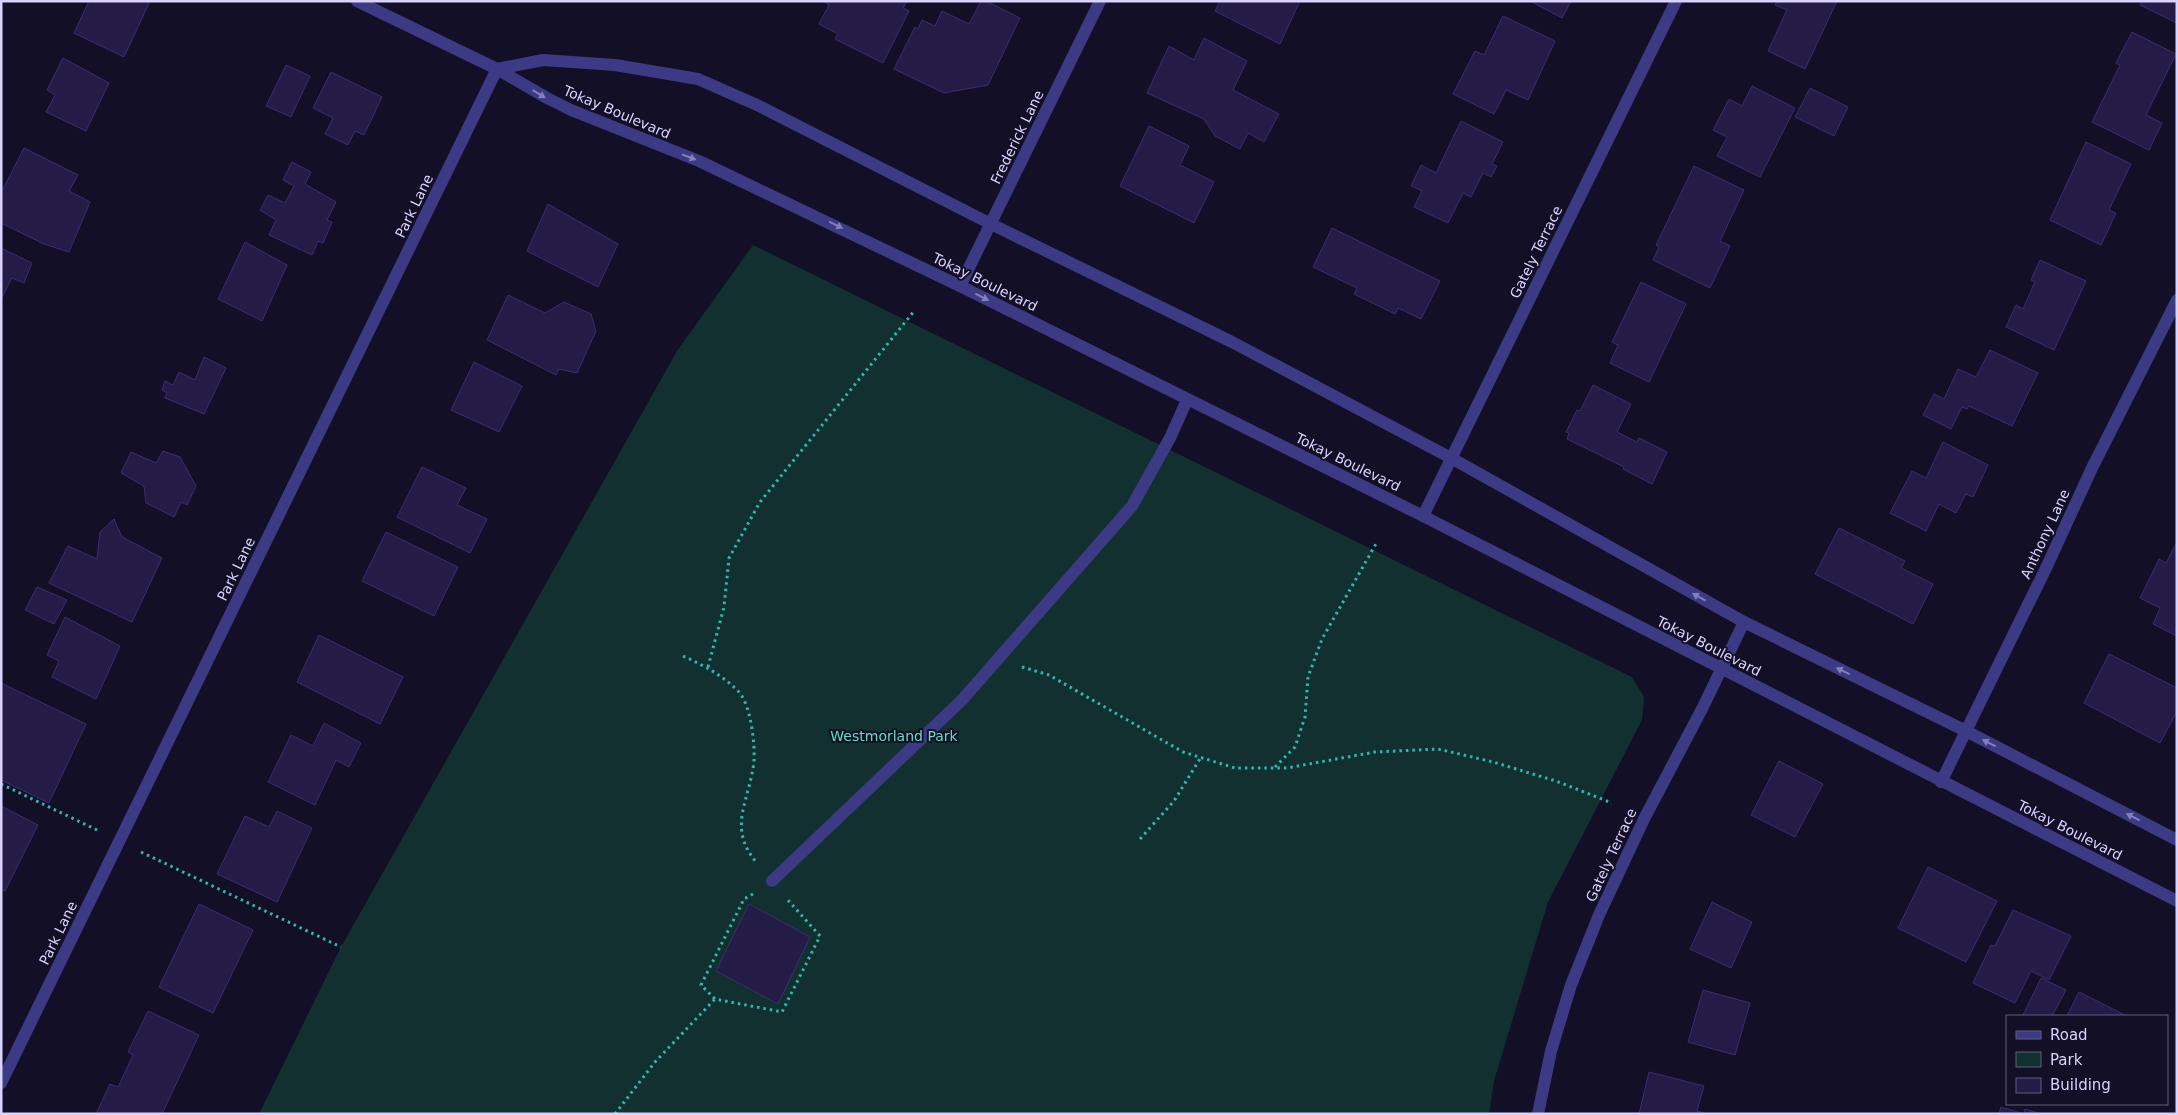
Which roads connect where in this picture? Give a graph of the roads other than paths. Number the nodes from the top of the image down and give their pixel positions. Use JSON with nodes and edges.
{"nodes":[{"id":1,"x":357,"y":1,"type":"edge"},
{"id":2,"x":1100,"y":1,"type":"edge"},
{"id":3,"x":1676,"y":1,"type":"edge"},
{"id":4,"x":498,"y":68,"type":"junction"},
{"id":5,"x":991,"y":224,"type":"junction"},
{"id":6,"x":960,"y":286,"type":"junction"},
{"id":7,"x":2177,"y":300,"type":"edge"},
{"id":8,"x":1187,"y":400,"type":"junction"},
{"id":9,"x":1451,"y":458,"type":"junction"},
{"id":10,"x":1423,"y":516,"type":"junction"},
{"id":11,"x":1744,"y":622,"type":"junction"},
{"id":12,"x":1721,"y":668,"type":"junction"},
{"id":13,"x":1966,"y":731,"type":"junction"},
{"id":14,"x":1941,"y":782,"type":"junction"},
{"id":15,"x":2177,"y":840,"type":"edge"},
{"id":16,"x":772,"y":881,"type":"road end"},
{"id":17,"x":2177,"y":901,"type":"edge"},
{"id":18,"x":1,"y":1083,"type":"edge"},
{"id":19,"x":1538,"y":1114,"type":"edge"}],
"edges":[{"from":1,"to":4,"type":"street","name":"Tokay Boulevard"},
{"from":2,"to":5,"type":"street","name":"Frederick Lane"},
{"from":3,"to":9,"type":"street","name":"Gately Terrace"},
{"from":4,"to":5,"type":"street","name":"Tokay Boulevard"},
{"from":4,"to":6,"type":"street","name":"Tokay Boulevard","one_way":true},
{"from":4,"to":18,"type":"street","name":"Park Lane"},
{"from":5,"to":6,"type":"street","name":"Frederick Lane"},
{"from":5,"to":9,"type":"street","name":"Tokay Boulevard"},
{"from":6,"to":8,"type":"street","name":"Tokay Boulevard","one_way":true},
{"from":7,"to":13,"type":"street","name":"Anthony Lane"},
{"from":8,"to":10,"type":"street","name":"Tokay Boulevard"},
{"from":8,"to":16,"type":"street"},
{"from":9,"to":10,"type":"street","name":"Gately Terrace"},
{"from":11,"to":9,"type":"street","name":"Tokay Boulevard","one_way":true},
{"from":10,"to":12,"type":"street","name":"Tokay Boulevard"},
{"from":11,"to":12,"type":"street","name":"Gately Terrace"},
{"from":13,"to":11,"type":"street","name":"Tokay Boulevard","one_way":true},
{"from":12,"to":14,"type":"street","name":"Tokay Boulevard"},
{"from":12,"to":19,"type":"street","name":"Gately Terrace"},
{"from":13,"to":14,"type":"street","name":"Anthony Lane"},
{"from":15,"to":13,"type":"street","name":"Tokay Boulevard","one_way":true},
{"from":14,"to":17,"type":"street","name":"Tokay Boulevard"}]}
